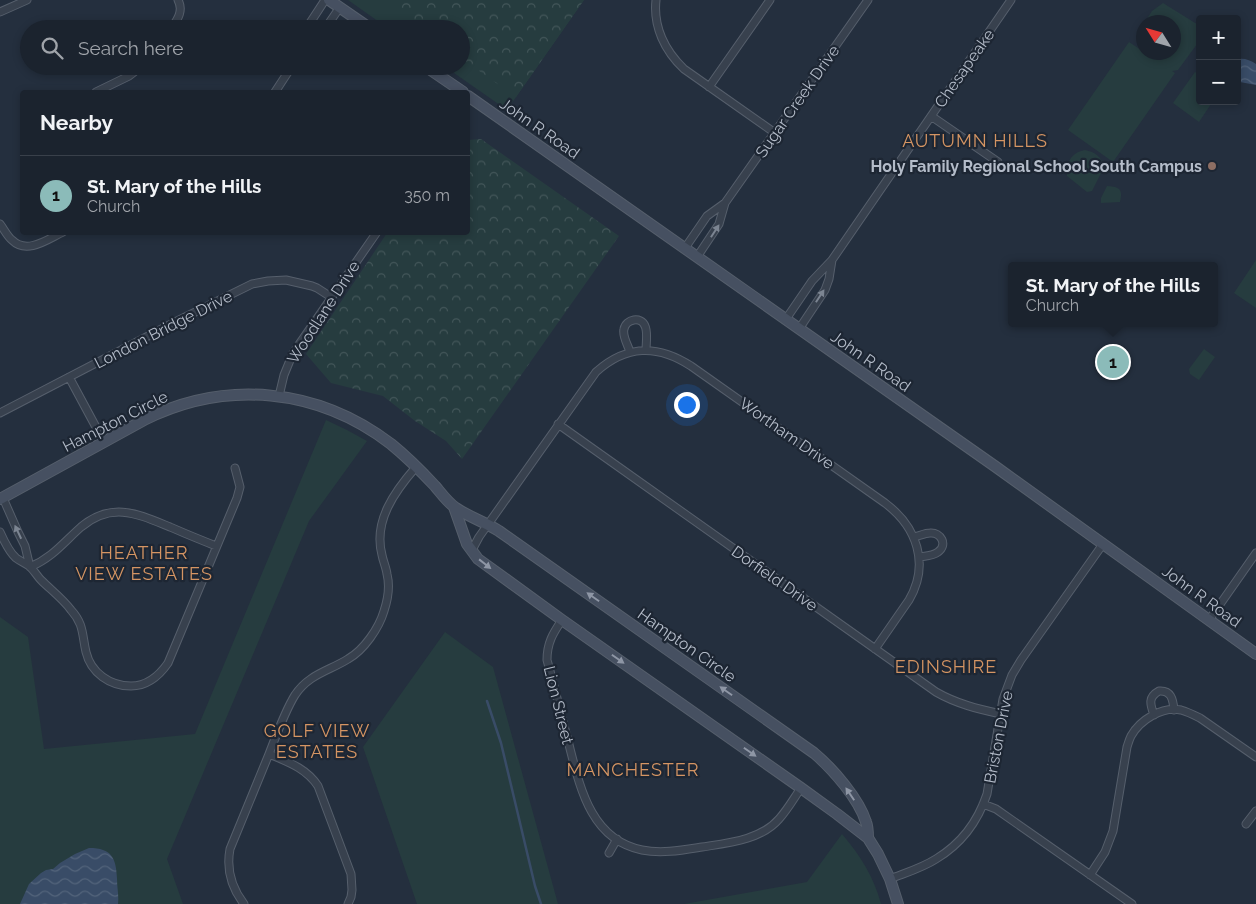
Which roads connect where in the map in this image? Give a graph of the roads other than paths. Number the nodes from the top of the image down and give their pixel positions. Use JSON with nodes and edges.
{"nodes":[{"id":1,"x":27,"y":0,"type":"edge"},
{"id":2,"x":178,"y":0,"type":"edge"},
{"id":3,"x":327,"y":0,"type":"edge"},
{"id":4,"x":656,"y":0,"type":"edge"},
{"id":5,"x":770,"y":0,"type":"edge"},
{"id":6,"x":868,"y":0,"type":"edge"},
{"id":7,"x":1011,"y":0,"type":"edge"},
{"id":8,"x":340,"y":7,"type":"junction"},
{"id":9,"x":0,"y":12,"type":"edge"},
{"id":10,"x":176,"y":20,"type":"edge"},
{"id":11,"x":313,"y":20,"type":"edge"},
{"id":12,"x":331,"y":20,"type":"edge"},
{"id":13,"x":358,"y":20,"type":"edge"},
{"id":14,"x":130,"y":75,"type":"edge"},
{"id":15,"x":286,"y":75,"type":"edge"},
{"id":16,"x":437,"y":75,"type":"edge"},
{"id":17,"x":709,"y":87,"type":"junction"},
{"id":18,"x":100,"y":90,"type":"edge"},
{"id":19,"x":276,"y":90,"type":"edge"},
{"id":20,"x":458,"y":90,"type":"edge"},
{"id":21,"x":470,"y":99,"type":"edge"},
{"id":22,"x":931,"y":116,"type":"junction"},
{"id":23,"x":775,"y":133,"type":"junction"},
{"id":24,"x":998,"y":162,"type":"dead end"},
{"id":25,"x":725,"y":203,"type":"junction"},
{"id":26,"x":0,"y":224,"type":"edge"},
{"id":27,"x":57,"y":235,"type":"edge"},
{"id":28,"x":375,"y":235,"type":"edge"},
{"id":29,"x":685,"y":248,"type":"junction"},
{"id":30,"x":697,"y":257,"type":"junction"},
{"id":31,"x":832,"y":260,"type":"junction"},
{"id":32,"x":331,"y":297,"type":"junction"},
{"id":33,"x":786,"y":319,"type":"junction"},
{"id":34,"x":799,"y":328,"type":"junction"},
{"id":35,"x":646,"y":350,"type":"junction"},
{"id":36,"x":630,"y":352,"type":"junction"},
{"id":37,"x":69,"y":377,"type":"junction"},
{"id":38,"x":279,"y":396,"type":"junction"},
{"id":39,"x":0,"y":413,"type":"edge"},
{"id":40,"x":558,"y":424,"type":"junction"},
{"id":41,"x":104,"y":442,"type":"junction"},
{"id":42,"x":416,"y":467,"type":"junction"},
{"id":43,"x":235,"y":468,"type":"dead end"},
{"id":44,"x":2,"y":499,"type":"edge"},
{"id":45,"x":454,"y":508,"type":"junction"},
{"id":46,"x":489,"y":524,"type":"junction"},
{"id":47,"x":0,"y":532,"type":"edge"},
{"id":48,"x":914,"y":537,"type":"junction"},
{"id":49,"x":1103,"y":544,"type":"junction"},
{"id":50,"x":216,"y":546,"type":"junction"},
{"id":51,"x":472,"y":550,"type":"junction"},
{"id":52,"x":1256,"y":553,"type":"edge"},
{"id":53,"x":919,"y":557,"type":"junction"},
{"id":54,"x":30,"y":567,"type":"junction"},
{"id":55,"x":562,"y":620,"type":"junction"},
{"id":56,"x":1209,"y":620,"type":"junction"},
{"id":57,"x":875,"y":649,"type":"junction"},
{"id":58,"x":1256,"y":654,"type":"edge"},
{"id":59,"x":1174,"y":710,"type":"junction"},
{"id":60,"x":1001,"y":714,"type":"junction"},
{"id":61,"x":1154,"y":715,"type":"junction"},
{"id":62,"x":269,"y":754,"type":"junction"},
{"id":63,"x":1256,"y":757,"type":"edge"},
{"id":64,"x":801,"y":788,"type":"junction"},
{"id":65,"x":983,"y":804,"type":"junction"},
{"id":66,"x":1256,"y":811,"type":"edge"},
{"id":67,"x":1246,"y":824,"type":"dead end"},
{"id":68,"x":868,"y":838,"type":"junction"},
{"id":69,"x":617,"y":839,"type":"junction"},
{"id":70,"x":609,"y":853,"type":"dead end"},
{"id":71,"x":1090,"y":875,"type":"junction"},
{"id":72,"x":890,"y":879,"type":"junction"},
{"id":73,"x":244,"y":904,"type":"edge"},
{"id":74,"x":348,"y":904,"type":"edge"},
{"id":75,"x":898,"y":904,"type":"edge"},
{"id":76,"x":1132,"y":904,"type":"edge"}],
"edges":[{"from":1,"to":9,"type":"street"},
{"from":2,"to":10,"type":"street"},
{"from":3,"to":8,"type":"street"},
{"from":3,"to":11,"type":"street"},
{"from":4,"to":17,"type":"street"},
{"from":5,"to":17,"type":"street"},
{"from":6,"to":23,"type":"street","name":"Sugar Creek Drive"},
{"from":7,"to":22,"type":"street","name":"Chesapeake"},
{"from":8,"to":12,"type":"street"},
{"from":8,"to":13,"type":"street"},
{"from":14,"to":18,"type":"street"},
{"from":15,"to":19,"type":"street"},
{"from":16,"to":20,"type":"street","name":"John R Road"},
{"from":17,"to":23,"type":"street"},
{"from":21,"to":29,"type":"street","name":"John R Road"},
{"from":22,"to":24,"type":"street"},
{"from":22,"to":31,"type":"street","name":"Chesapeake"},
{"from":23,"to":25,"type":"street","name":"Sugar Creek Drive"},
{"from":25,"to":29,"type":"street","name":"Sugar Creek Drive"},
{"from":30,"to":25,"type":"street","name":"Sugar Creek Drive","one_way":true},
{"from":26,"to":27,"type":"street"},
{"from":28,"to":32,"type":"street","name":"Woodlane Drive"},
{"from":29,"to":30,"type":"street","name":"John R Road"},
{"from":30,"to":33,"type":"street","name":"John R Road"},
{"from":31,"to":33,"type":"street","name":"Chesapeake"},
{"from":34,"to":31,"type":"street","name":"Chesapeake","one_way":true},
{"from":32,"to":37,"type":"street","name":"London Bridge Drive"},
{"from":32,"to":38,"type":"street","name":"Woodlane Drive"},
{"from":33,"to":34,"type":"street","name":"John R Road"},
{"from":34,"to":49,"type":"street","name":"John R Road"},
{"from":35,"to":36,"type":"street","name":"Wortham Drive"},
{"from":35,"to":36,"type":"street"},
{"from":35,"to":48,"type":"street","name":"Wortham Drive"},
{"from":36,"to":40,"type":"street","name":"Wortham Drive"},
{"from":37,"to":39,"type":"street","name":"London Bridge Drive"},
{"from":37,"to":41,"type":"street"},
{"from":38,"to":41,"type":"street","name":"Hampton Circle"},
{"from":38,"to":42,"type":"street","name":"Hampton Circle"},
{"from":40,"to":46,"type":"street","name":"Wortham Drive"},
{"from":40,"to":57,"type":"street","name":"Dorfield Drive"},
{"from":41,"to":44,"type":"street","name":"Hampton Circle"},
{"from":42,"to":45,"type":"street","name":"Hampton Circle"},
{"from":42,"to":62,"type":"street"},
{"from":43,"to":50,"type":"street"},
{"from":54,"to":44,"type":"street","one_way":true},
{"from":45,"to":46,"type":"street","name":"Hampton Circle"},
{"from":45,"to":51,"type":"street","name":"Hampton Circle"},
{"from":46,"to":51,"type":"street","name":"Wortham Drive"},
{"from":68,"to":46,"type":"street","name":"Hampton Circle","one_way":true},
{"from":47,"to":54,"type":"street"},
{"from":48,"to":53,"type":"street","name":"Wortham Drive"},
{"from":48,"to":53,"type":"street"},
{"from":49,"to":56,"type":"street","name":"John R Road"},
{"from":49,"to":60,"type":"street","name":"Briston Drive"},
{"from":50,"to":54,"type":"street"},
{"from":50,"to":54,"type":"street"},
{"from":51,"to":55,"type":"street","name":"Hampton Circle","one_way":true},
{"from":52,"to":56,"type":"street"},
{"from":53,"to":57,"type":"street","name":"Wortham Drive"},
{"from":55,"to":64,"type":"street","name":"Hampton Circle","one_way":true},
{"from":55,"to":69,"type":"street","name":"Lion Street"},
{"from":56,"to":58,"type":"street","name":"John R Road"},
{"from":57,"to":60,"type":"street","name":"Dorfield Drive"},
{"from":59,"to":61,"type":"street"},
{"from":59,"to":61,"type":"street"},
{"from":59,"to":63,"type":"street"},
{"from":60,"to":65,"type":"street","name":"Briston Drive"},
{"from":61,"to":71,"type":"street"},
{"from":62,"to":73,"type":"street"},
{"from":62,"to":74,"type":"street"},
{"from":64,"to":68,"type":"street","name":"Hampton Circle"},
{"from":64,"to":69,"type":"street","name":"Lion Street"},
{"from":65,"to":71,"type":"street"},
{"from":65,"to":72,"type":"street","name":"Briston Drive"},
{"from":66,"to":67,"type":"street"},
{"from":68,"to":72,"type":"street","name":"Hampton Circle"},
{"from":69,"to":70,"type":"street"},
{"from":71,"to":76,"type":"street"},
{"from":72,"to":75,"type":"street","name":"Hampton Circle"}]}
